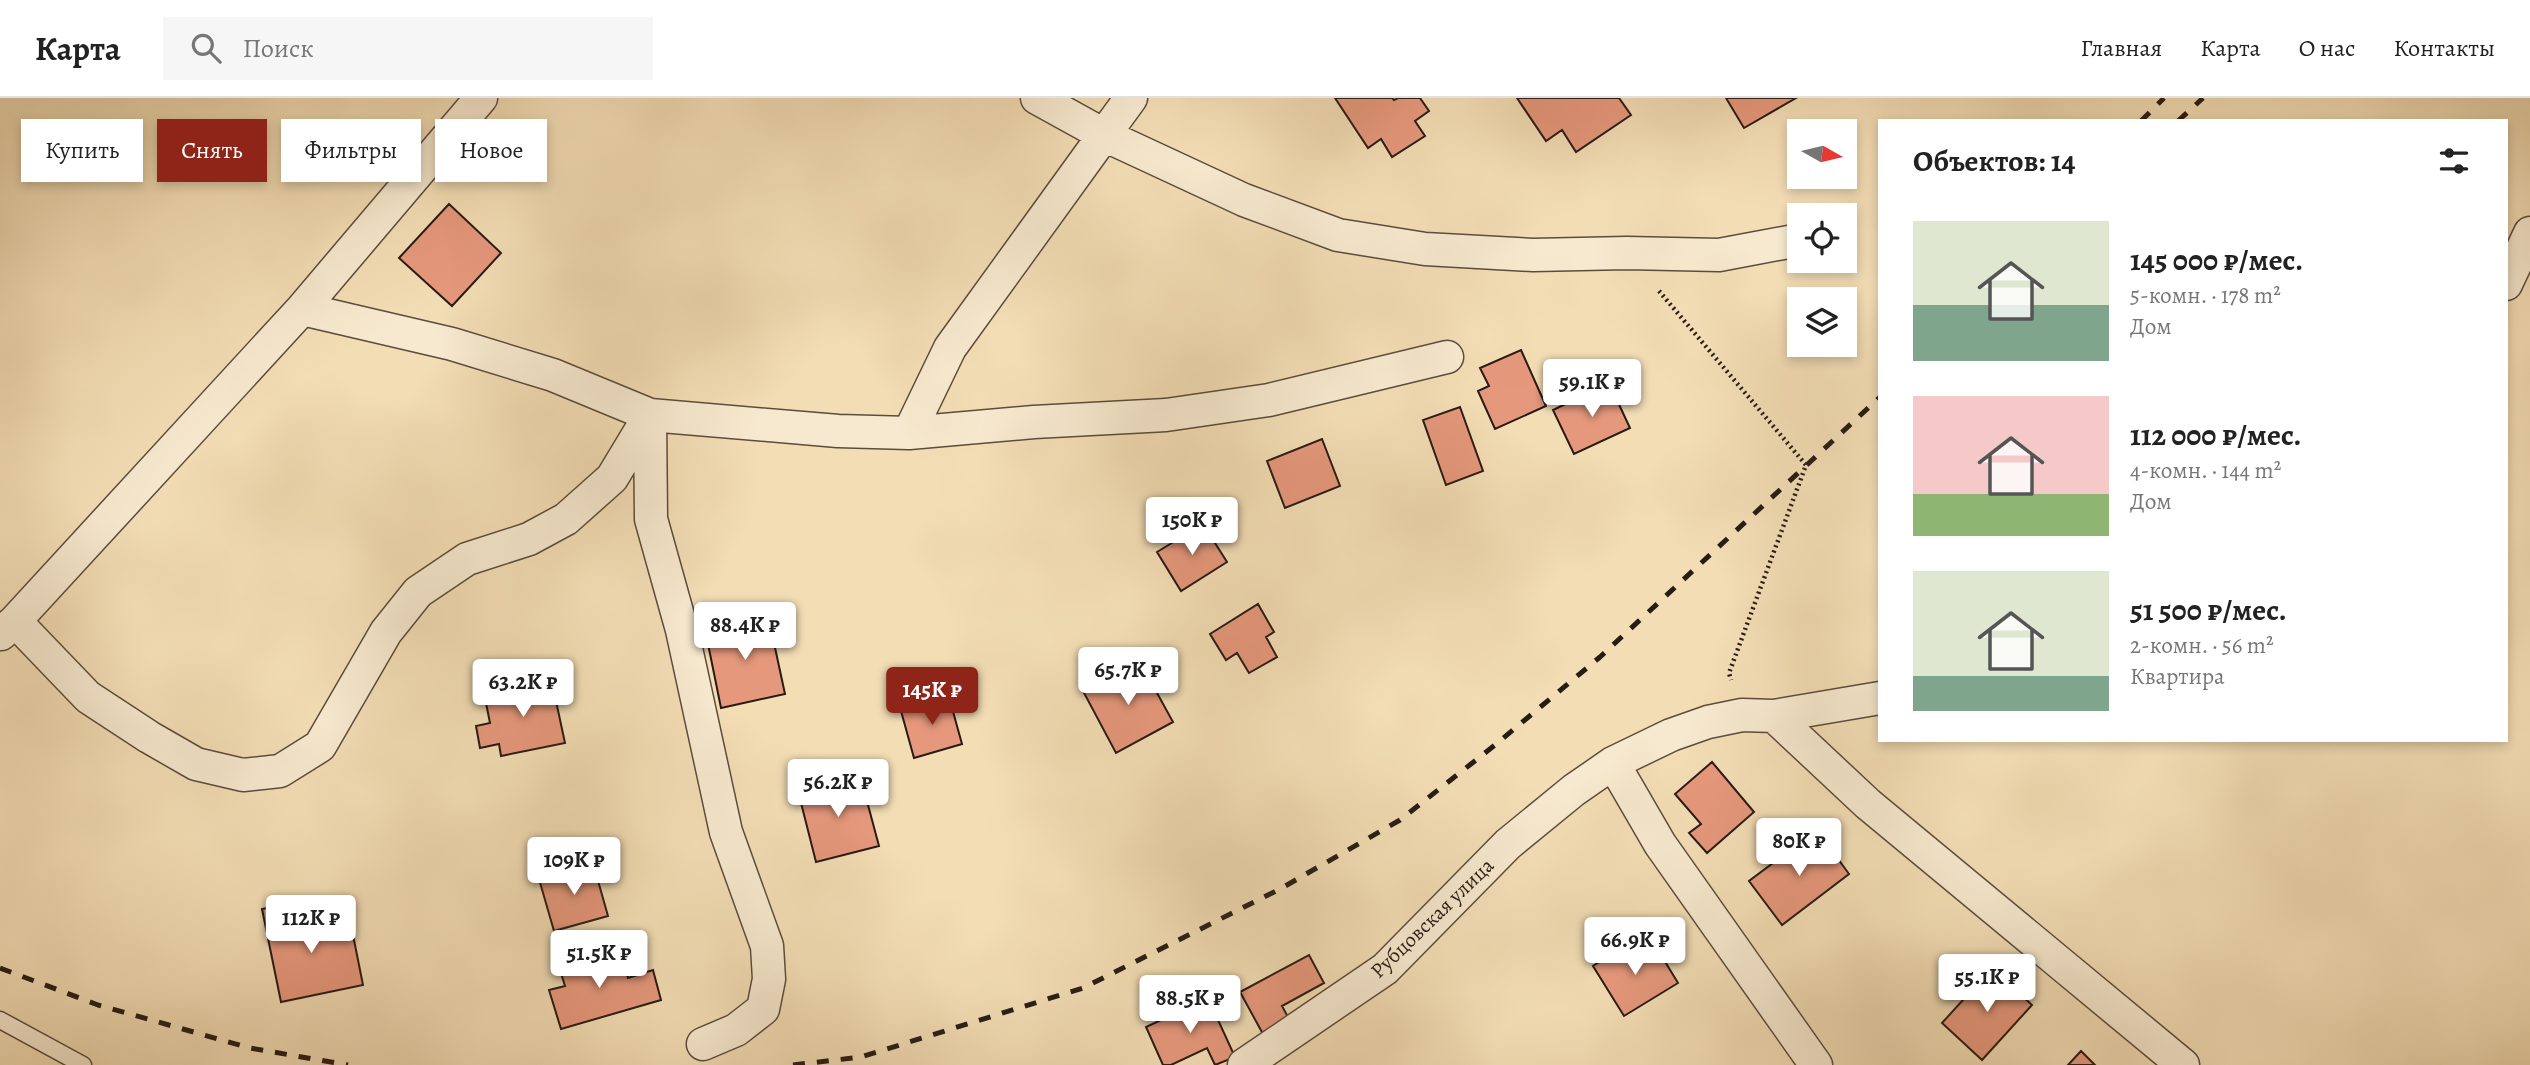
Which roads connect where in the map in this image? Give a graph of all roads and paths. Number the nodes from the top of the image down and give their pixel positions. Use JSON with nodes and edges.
{"nodes":[{"id":1,"x":481,"y":98,"type":"edge"},
{"id":2,"x":1037,"y":98,"type":"edge"},
{"id":3,"x":1131,"y":98,"type":"edge"},
{"id":4,"x":1104,"y":135,"type":"junction"},
{"id":5,"x":2530,"y":233,"type":"edge"},
{"id":6,"x":1787,"y":242,"type":"edge"},
{"id":7,"x":1626,"y":253,"type":"junction"},
{"id":8,"x":2508,"y":280,"type":"edge"},
{"id":9,"x":302,"y":309,"type":"junction"},
{"id":10,"x":1447,"y":357,"type":"dead end"},
{"id":11,"x":650,"y":415,"type":"junction"},
{"id":12,"x":909,"y":432,"type":"junction"},
{"id":13,"x":8,"y":628,"type":"edge"},
{"id":14,"x":1878,"y":698,"type":"edge"},
{"id":15,"x":1742,"y":715,"type":"junction"},
{"id":16,"x":1774,"y":716,"type":"junction"},
{"id":17,"x":1613,"y":763,"type":"junction"},
{"id":18,"x":0,"y":1020,"type":"edge"},
{"id":19,"x":704,"y":1044,"type":"dead end"},
{"id":20,"x":82,"y":1065,"type":"edge"},
{"id":21,"x":1244,"y":1065,"type":"edge"},
{"id":22,"x":1816,"y":1065,"type":"edge"},
{"id":23,"x":2183,"y":1065,"type":"edge"}],
"edges":[{"from":1,"to":9,"type":"street"},
{"from":2,"to":4,"type":"street"},
{"from":3,"to":4,"type":"street"},
{"from":4,"to":7,"type":"street"},
{"from":4,"to":12,"type":"street"},
{"from":5,"to":8,"type":"street"},
{"from":6,"to":7,"type":"street"},
{"from":7,"to":15,"type":"path"},
{"from":9,"to":11,"type":"street"},
{"from":9,"to":13,"type":"street"},
{"from":10,"to":12,"type":"street"},
{"from":11,"to":12,"type":"street"},
{"from":11,"to":13,"type":"street"},
{"from":11,"to":19,"type":"street"},
{"from":14,"to":16,"type":"street","name":"Рубцовская улица"},
{"from":15,"to":16,"type":"street","name":"Рубцовская улица"},
{"from":15,"to":17,"type":"street","name":"Рубцовская улица"},
{"from":16,"to":23,"type":"street"},
{"from":17,"to":21,"type":"street","name":"Рубцовская улица"},
{"from":17,"to":22,"type":"street"},
{"from":18,"to":20,"type":"lane"}]}
